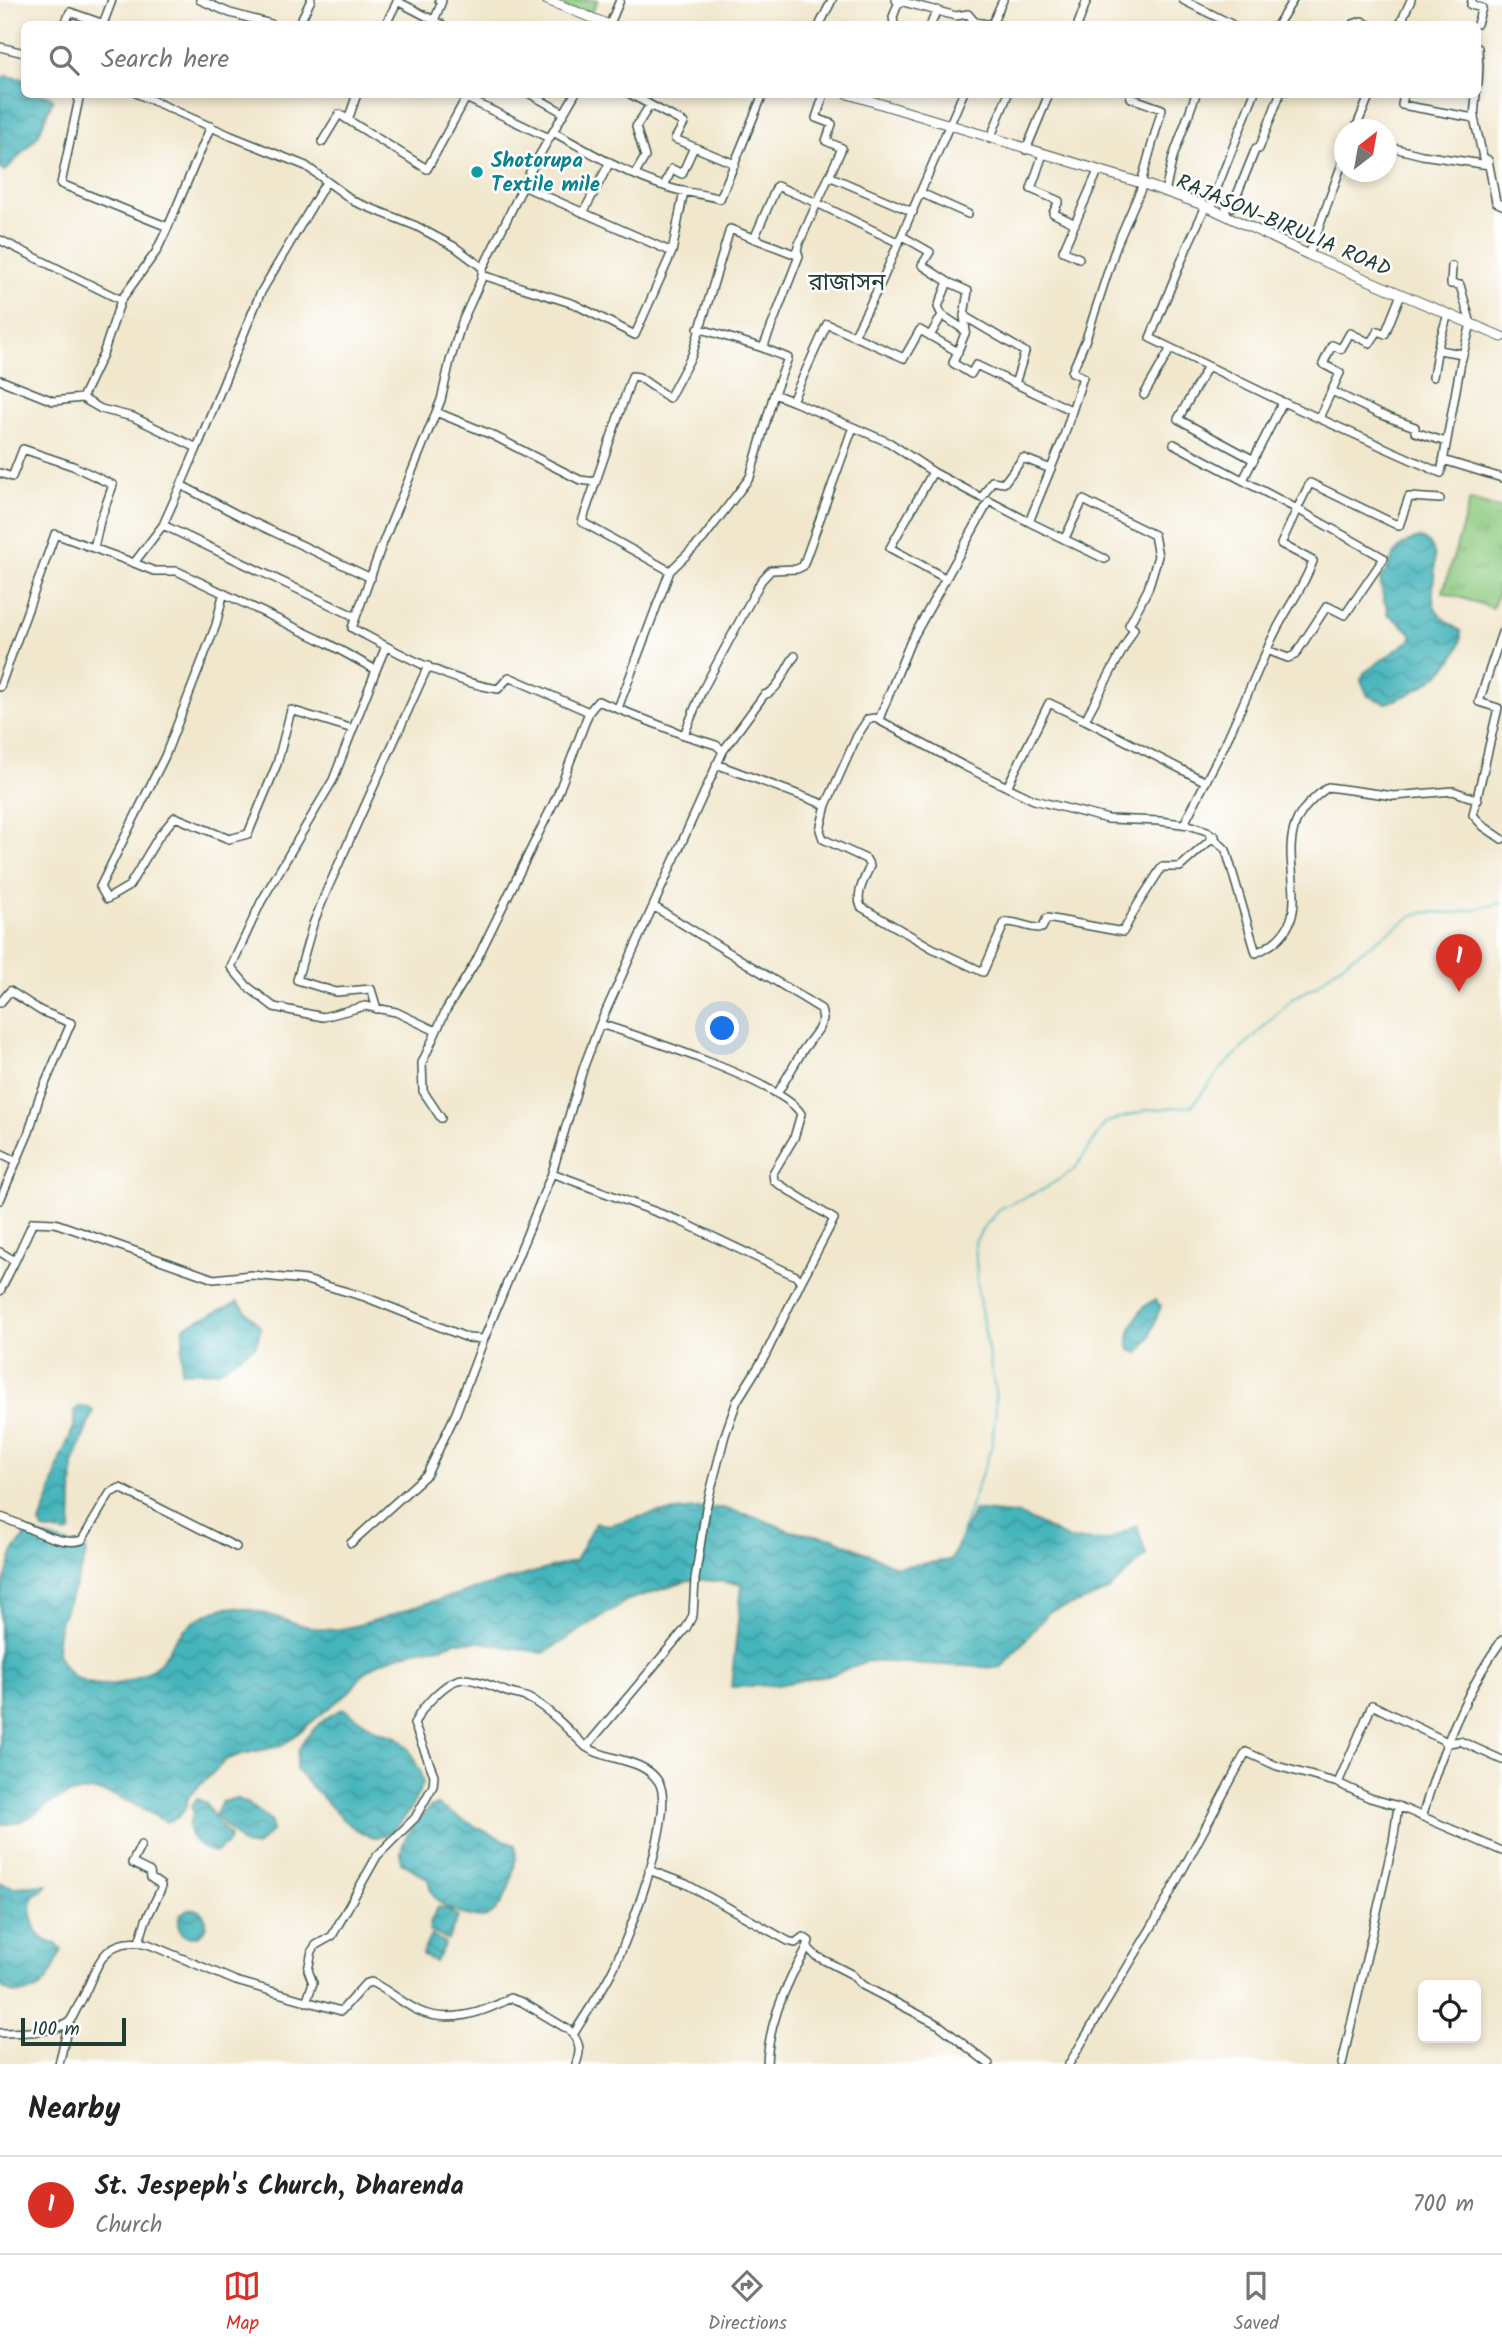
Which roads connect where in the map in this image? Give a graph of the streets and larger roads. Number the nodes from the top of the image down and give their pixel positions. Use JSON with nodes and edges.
{"nodes":[{"id":1,"x":112,"y":0,"type":"edge"},
{"id":2,"x":200,"y":0,"type":"edge"},
{"id":3,"x":311,"y":0,"type":"edge"},
{"id":4,"x":439,"y":0,"type":"edge"},
{"id":5,"x":547,"y":0,"type":"edge"},
{"id":6,"x":620,"y":0,"type":"edge"},
{"id":7,"x":832,"y":0,"type":"edge"},
{"id":8,"x":897,"y":0,"type":"edge"},
{"id":9,"x":1003,"y":0,"type":"edge"},
{"id":10,"x":1087,"y":0,"type":"edge"},
{"id":11,"x":1293,"y":0,"type":"edge"},
{"id":12,"x":1412,"y":0,"type":"edge"},
{"id":13,"x":1472,"y":0,"type":"edge"},
{"id":14,"x":395,"y":1,"type":"edge"},
{"id":15,"x":1186,"y":1,"type":"edge"},
{"id":16,"x":937,"y":10,"type":"junction"},
{"id":17,"x":66,"y":21,"type":"edge"},
{"id":18,"x":95,"y":21,"type":"edge"},
{"id":19,"x":104,"y":21,"type":"edge"},
{"id":20,"x":260,"y":21,"type":"edge"},
{"id":21,"x":300,"y":21,"type":"edge"},
{"id":22,"x":387,"y":21,"type":"edge"},
{"id":23,"x":433,"y":21,"type":"edge"},
{"id":24,"x":437,"y":21,"type":"edge"},
{"id":25,"x":601,"y":21,"type":"edge"},
{"id":26,"x":610,"y":21,"type":"edge"},
{"id":27,"x":822,"y":21,"type":"edge"},
{"id":28,"x":894,"y":21,"type":"edge"},
{"id":29,"x":932,"y":21,"type":"edge"},
{"id":30,"x":974,"y":21,"type":"edge"},
{"id":31,"x":993,"y":21,"type":"edge"},
{"id":32,"x":1079,"y":21,"type":"edge"},
{"id":33,"x":1225,"y":21,"type":"edge"},
{"id":34,"x":1280,"y":21,"type":"edge"},
{"id":35,"x":1402,"y":21,"type":"edge"},
{"id":36,"x":1478,"y":21,"type":"edge"},
{"id":37,"x":0,"y":47,"type":"edge"},
{"id":38,"x":21,"y":52,"type":"edge"},
{"id":39,"x":79,"y":98,"type":"edge"},
{"id":40,"x":147,"y":98,"type":"edge"},
{"id":41,"x":356,"y":98,"type":"edge"},
{"id":42,"x":537,"y":98,"type":"edge"},
{"id":43,"x":573,"y":98,"type":"edge"},
{"id":44,"x":637,"y":98,"type":"edge"},
{"id":45,"x":762,"y":98,"type":"edge"},
{"id":46,"x":823,"y":98,"type":"edge"},
{"id":47,"x":867,"y":98,"type":"edge"},
{"id":48,"x":961,"y":98,"type":"edge"},
{"id":49,"x":1006,"y":98,"type":"edge"},
{"id":50,"x":1047,"y":98,"type":"edge"},
{"id":51,"x":1131,"y":98,"type":"edge"},
{"id":52,"x":1195,"y":98,"type":"edge"},
{"id":53,"x":1252,"y":98,"type":"edge"},
{"id":54,"x":1278,"y":98,"type":"edge"},
{"id":55,"x":1368,"y":98,"type":"edge"},
{"id":56,"x":1403,"y":98,"type":"edge"},
{"id":57,"x":1476,"y":98,"type":"edge"},
{"id":58,"x":649,"y":105,"type":"junction"},
{"id":59,"x":564,"y":113,"type":"junction"},
{"id":60,"x":1474,"y":118,"type":"junction"},
{"id":61,"x":1360,"y":119,"type":"edge"},
{"id":62,"x":348,"y":120,"type":"junction"},
{"id":63,"x":950,"y":125,"type":"junction"},
{"id":64,"x":211,"y":126,"type":"junction"},
{"id":65,"x":551,"y":135,"type":"junction"},
{"id":66,"x":990,"y":139,"type":"junction"},
{"id":67,"x":322,"y":142,"type":"dead end"},
{"id":68,"x":694,"y":147,"type":"junction"},
{"id":69,"x":1026,"y":149,"type":"junction"},
{"id":70,"x":1397,"y":149,"type":"edge"},
{"id":71,"x":1043,"y":154,"type":"junction"},
{"id":72,"x":610,"y":162,"type":"junction"},
{"id":73,"x":735,"y":164,"type":"junction"},
{"id":74,"x":1489,"y":165,"type":"junction"},
{"id":75,"x":1098,"y":171,"type":"junction"},
{"id":76,"x":635,"y":174,"type":"junction"},
{"id":77,"x":829,"y":176,"type":"junction"},
{"id":78,"x":326,"y":182,"type":"junction"},
{"id":79,"x":1336,"y":182,"type":"edge"},
{"id":80,"x":1142,"y":183,"type":"junction"},
{"id":81,"x":523,"y":186,"type":"junction"},
{"id":82,"x":664,"y":186,"type":"junction"},
{"id":83,"x":684,"y":191,"type":"junction"},
{"id":84,"x":1165,"y":192,"type":"junction"},
{"id":85,"x":921,"y":193,"type":"junction"},
{"id":86,"x":817,"y":203,"type":"junction"},
{"id":87,"x":1502,"y":205,"type":"edge"},
{"id":88,"x":1209,"y":207,"type":"junction"},
{"id":89,"x":913,"y":212,"type":"junction"},
{"id":90,"x":583,"y":213,"type":"junction"},
{"id":91,"x":968,"y":214,"type":"dead end"},
{"id":92,"x":1226,"y":214,"type":"junction"},
{"id":93,"x":1075,"y":224,"type":"junction"},
{"id":94,"x":168,"y":227,"type":"junction"},
{"id":95,"x":754,"y":239,"type":"junction"},
{"id":96,"x":901,"y":239,"type":"junction"},
{"id":97,"x":0,"y":240,"type":"edge"},
{"id":98,"x":672,"y":252,"type":"junction"},
{"id":99,"x":1309,"y":255,"type":"junction"},
{"id":100,"x":799,"y":256,"type":"junction"},
{"id":101,"x":1079,"y":258,"type":"dead end"},
{"id":102,"x":1452,"y":266,"type":"dead end"},
{"id":103,"x":482,"y":272,"type":"junction"},
{"id":104,"x":948,"y":282,"type":"junction"},
{"id":105,"x":1401,"y":294,"type":"junction"},
{"id":106,"x":121,"y":300,"type":"junction"},
{"id":107,"x":1448,"y":314,"type":"junction"},
{"id":108,"x":942,"y":315,"type":"junction"},
{"id":109,"x":964,"y":316,"type":"junction"},
{"id":110,"x":1471,"y":324,"type":"junction"},
{"id":111,"x":698,"y":328,"type":"junction"},
{"id":112,"x":966,"y":331,"type":"junction"},
{"id":113,"x":930,"y":335,"type":"junction"},
{"id":114,"x":854,"y":336,"type":"junction"},
{"id":115,"x":1502,"y":337,"type":"edge"},
{"id":116,"x":763,"y":348,"type":"junction"},
{"id":117,"x":1171,"y":348,"type":"junction"},
{"id":118,"x":1438,"y":350,"type":"junction"},
{"id":119,"x":958,"y":352,"type":"junction"},
{"id":120,"x":1463,"y":354,"type":"junction"},
{"id":121,"x":1208,"y":366,"type":"junction"},
{"id":122,"x":1433,"y":377,"type":"dead end"},
{"id":123,"x":0,"y":380,"type":"edge"},
{"id":124,"x":1015,"y":384,"type":"junction"},
{"id":125,"x":1332,"y":391,"type":"junction"},
{"id":126,"x":774,"y":394,"type":"junction"},
{"id":127,"x":1144,"y":395,"type":"dead end"},
{"id":128,"x":82,"y":398,"type":"junction"},
{"id":129,"x":792,"y":401,"type":"junction"},
{"id":130,"x":1283,"y":402,"type":"junction"},
{"id":131,"x":1071,"y":410,"type":"junction"},
{"id":132,"x":436,"y":412,"type":"junction"},
{"id":133,"x":1320,"y":418,"type":"junction"},
{"id":134,"x":853,"y":427,"type":"junction"},
{"id":135,"x":1446,"y":442,"type":"junction"},
{"id":136,"x":1174,"y":444,"type":"dead end"},
{"id":137,"x":197,"y":448,"type":"junction"},
{"id":138,"x":1254,"y":460,"type":"junction"},
{"id":139,"x":1443,"y":460,"type":"junction"},
{"id":140,"x":1051,"y":469,"type":"junction"},
{"id":141,"x":933,"y":472,"type":"junction"},
{"id":142,"x":0,"y":473,"type":"edge"},
{"id":143,"x":1502,"y":478,"type":"edge"},
{"id":144,"x":1243,"y":480,"type":"junction"},
{"id":145,"x":596,"y":482,"type":"junction"},
{"id":146,"x":181,"y":485,"type":"junction"},
{"id":147,"x":1440,"y":499,"type":"dead end"},
{"id":148,"x":986,"y":500,"type":"junction"},
{"id":149,"x":1297,"y":509,"type":"junction"},
{"id":150,"x":1029,"y":522,"type":"junction"},
{"id":151,"x":163,"y":525,"type":"junction"},
{"id":152,"x":1065,"y":538,"type":"junction"},
{"id":153,"x":94,"y":548,"type":"junction"},
{"id":154,"x":1105,"y":559,"type":"dead end"},
{"id":155,"x":134,"y":563,"type":"junction"},
{"id":156,"x":670,"y":571,"type":"junction"},
{"id":157,"x":371,"y":578,"type":"junction"},
{"id":158,"x":945,"y":578,"type":"junction"},
{"id":159,"x":223,"y":595,"type":"junction"},
{"id":160,"x":356,"y":617,"type":"junction"},
{"id":161,"x":1502,"y":632,"type":"edge"},
{"id":162,"x":386,"y":646,"type":"junction"},
{"id":163,"x":1268,"y":650,"type":"junction"},
{"id":164,"x":795,"y":656,"type":"dead end"},
{"id":165,"x":428,"y":666,"type":"junction"},
{"id":166,"x":376,"y":670,"type":"junction"},
{"id":167,"x":0,"y":687,"type":"edge"},
{"id":168,"x":618,"y":708,"type":"junction"},
{"id":169,"x":589,"y":712,"type":"junction"},
{"id":170,"x":880,"y":719,"type":"junction"},
{"id":171,"x":1085,"y":720,"type":"junction"},
{"id":172,"x":353,"y":729,"type":"junction"},
{"id":173,"x":684,"y":735,"type":"junction"},
{"id":174,"x":723,"y":751,"type":"junction"},
{"id":175,"x":716,"y":764,"type":"junction"},
{"id":176,"x":1206,"y":782,"type":"junction"},
{"id":177,"x":1007,"y":787,"type":"junction"},
{"id":178,"x":1478,"y":800,"type":"junction"},
{"id":179,"x":826,"y":805,"type":"junction"},
{"id":180,"x":1184,"y":824,"type":"junction"},
{"id":181,"x":1214,"y":836,"type":"junction"},
{"id":182,"x":1502,"y":839,"type":"edge"},
{"id":183,"x":653,"y":906,"type":"junction"},
{"id":184,"x":0,"y":1003,"type":"edge"},
{"id":185,"x":377,"y":1009,"type":"junction"},
{"id":186,"x":600,"y":1024,"type":"junction"},
{"id":187,"x":436,"y":1031,"type":"junction"},
{"id":188,"x":777,"y":1094,"type":"junction"},
{"id":189,"x":441,"y":1118,"type":"dead end"},
{"id":190,"x":0,"y":1153,"type":"edge"},
{"id":191,"x":17,"y":1161,"type":"junction"},
{"id":192,"x":552,"y":1173,"type":"junction"},
{"id":193,"x":0,"y":1200,"type":"edge"},
{"id":194,"x":0,"y":1252,"type":"edge"},
{"id":195,"x":15,"y":1261,"type":"junction"},
{"id":196,"x":801,"y":1282,"type":"junction"},
{"id":197,"x":0,"y":1291,"type":"edge"},
{"id":198,"x":484,"y":1339,"type":"junction"},
{"id":199,"x":0,"y":1517,"type":"edge"},
{"id":200,"x":351,"y":1543,"type":"dead end"},
{"id":201,"x":236,"y":1547,"type":"dead end"},
{"id":202,"x":1502,"y":1640,"type":"edge"},
{"id":203,"x":1449,"y":1743,"type":"junction"},
{"id":204,"x":586,"y":1746,"type":"junction"},
{"id":205,"x":1502,"y":1760,"type":"edge"},
{"id":206,"x":1338,"y":1783,"type":"junction"},
{"id":207,"x":1398,"y":1806,"type":"junction"},
{"id":208,"x":1422,"y":1816,"type":"junction"},
{"id":209,"x":141,"y":1845,"type":"dead end"},
{"id":210,"x":1502,"y":1852,"type":"edge"},
{"id":211,"x":649,"y":1870,"type":"junction"},
{"id":212,"x":139,"y":1942,"type":"junction"},
{"id":213,"x":807,"y":1948,"type":"junction"},
{"id":214,"x":306,"y":2002,"type":"junction"},
{"id":215,"x":69,"y":2022,"type":"junction"},
{"id":216,"x":0,"y":2033,"type":"edge"},
{"id":217,"x":573,"y":2035,"type":"junction"},
{"id":218,"x":59,"y":2064,"type":"edge"},
{"id":219,"x":576,"y":2064,"type":"edge"},
{"id":220,"x":767,"y":2064,"type":"edge"},
{"id":221,"x":989,"y":2064,"type":"edge"},
{"id":222,"x":1069,"y":2064,"type":"edge"},
{"id":223,"x":1342,"y":2064,"type":"edge"}],
"edges":[{"from":1,"to":19,"type":"street"},
{"from":2,"to":20,"type":"street"},
{"from":3,"to":21,"type":"street"},
{"from":4,"to":24,"type":"street"},
{"from":5,"to":25,"type":"street"},
{"from":6,"to":26,"type":"street"},
{"from":7,"to":27,"type":"street"},
{"from":8,"to":16,"type":"street"},
{"from":8,"to":28,"type":"street"},
{"from":9,"to":31,"type":"street"},
{"from":10,"to":32,"type":"street"},
{"from":11,"to":34,"type":"street"},
{"from":12,"to":35,"type":"street"},
{"from":13,"to":36,"type":"street"},
{"from":14,"to":22,"type":"street"},
{"from":14,"to":23,"type":"street"},
{"from":15,"to":33,"type":"street"},
{"from":16,"to":29,"type":"street"},
{"from":16,"to":30,"type":"street"},
{"from":17,"to":18,"type":"street"},
{"from":37,"to":38,"type":"street"},
{"from":39,"to":94,"type":"street"},
{"from":40,"to":64,"type":"street"},
{"from":41,"to":62,"type":"street"},
{"from":42,"to":59,"type":"street"},
{"from":43,"to":59,"type":"street"},
{"from":44,"to":58,"type":"street"},
{"from":45,"to":73,"type":"street"},
{"from":46,"to":77,"type":"street"},
{"from":47,"to":63,"type":"street","name":"RAJASON-BIRULIA ROAD"},
{"from":48,"to":63,"type":"street"},
{"from":49,"to":66,"type":"street"},
{"from":50,"to":69,"type":"street"},
{"from":51,"to":80,"type":"street"},
{"from":52,"to":84,"type":"street"},
{"from":53,"to":88,"type":"street"},
{"from":54,"to":92,"type":"street"},
{"from":55,"to":61,"type":"street"},
{"from":56,"to":60,"type":"street"},
{"from":57,"to":60,"type":"street"},
{"from":58,"to":68,"type":"street"},
{"from":58,"to":76,"type":"street"},
{"from":59,"to":65,"type":"street"},
{"from":60,"to":74,"type":"street"},
{"from":62,"to":65,"type":"street"},
{"from":62,"to":67,"type":"street"},
{"from":63,"to":66,"type":"street","name":"RAJASON-BIRULIA ROAD"},
{"from":63,"to":85,"type":"street"},
{"from":64,"to":78,"type":"street"},
{"from":64,"to":94,"type":"street"},
{"from":65,"to":72,"type":"street"},
{"from":65,"to":81,"type":"street"},
{"from":66,"to":69,"type":"street","name":"RAJASON-BIRULIA ROAD"},
{"from":68,"to":73,"type":"street"},
{"from":68,"to":82,"type":"street"},
{"from":69,"to":71,"type":"street","name":"RAJASON-BIRULIA ROAD"},
{"from":70,"to":74,"type":"street"},
{"from":71,"to":75,"type":"street","name":"RAJASON-BIRULIA ROAD"},
{"from":71,"to":93,"type":"street"},
{"from":72,"to":76,"type":"street"},
{"from":72,"to":90,"type":"street"},
{"from":73,"to":83,"type":"street"},
{"from":74,"to":87,"type":"street"},
{"from":75,"to":80,"type":"street","name":"RAJASON-BIRULIA ROAD"},
{"from":75,"to":93,"type":"street"},
{"from":76,"to":82,"type":"street"},
{"from":77,"to":86,"type":"street"},
{"from":77,"to":89,"type":"street"},
{"from":78,"to":103,"type":"street"},
{"from":78,"to":137,"type":"street"},
{"from":79,"to":99,"type":"street"},
{"from":80,"to":84,"type":"street","name":"RAJASON-BIRULIA ROAD"},
{"from":80,"to":131,"type":"street"},
{"from":81,"to":90,"type":"street"},
{"from":81,"to":103,"type":"street"},
{"from":82,"to":83,"type":"street"},
{"from":83,"to":98,"type":"street"},
{"from":84,"to":88,"type":"street","name":"RAJASON-BIRULIA ROAD"},
{"from":85,"to":89,"type":"street"},
{"from":85,"to":91,"type":"street"},
{"from":86,"to":95,"type":"street"},
{"from":86,"to":96,"type":"street"},
{"from":86,"to":100,"type":"street"},
{"from":88,"to":92,"type":"street","name":"RAJASON-BIRULIA ROAD"},
{"from":88,"to":117,"type":"street"},
{"from":89,"to":96,"type":"street"},
{"from":90,"to":98,"type":"street"},
{"from":92,"to":99,"type":"street","name":"RAJASON-BIRULIA ROAD"},
{"from":93,"to":101,"type":"street"},
{"from":94,"to":106,"type":"street"},
{"from":95,"to":100,"type":"street"},
{"from":95,"to":111,"type":"street"},
{"from":96,"to":104,"type":"street"},
{"from":96,"to":114,"type":"street"},
{"from":97,"to":106,"type":"street"},
{"from":98,"to":103,"type":"street"},
{"from":99,"to":105,"type":"street","name":"RAJASON-BIRULIA ROAD"},
{"from":100,"to":116,"type":"street"},
{"from":102,"to":110,"type":"street"},
{"from":103,"to":132,"type":"street"},
{"from":104,"to":108,"type":"street"},
{"from":104,"to":109,"type":"street"},
{"from":105,"to":107,"type":"street","name":"RAJASON-BIRULIA ROAD"},
{"from":105,"to":125,"type":"street"},
{"from":106,"to":128,"type":"street"},
{"from":107,"to":110,"type":"street","name":"RAJASON-BIRULIA ROAD"},
{"from":107,"to":118,"type":"street"},
{"from":108,"to":112,"type":"street"},
{"from":108,"to":113,"type":"street"},
{"from":109,"to":112,"type":"street"},
{"from":109,"to":124,"type":"street"},
{"from":110,"to":115,"type":"street","name":"RAJASON-BIRULIA ROAD"},
{"from":110,"to":120,"type":"street"},
{"from":111,"to":116,"type":"street"},
{"from":111,"to":145,"type":"street"},
{"from":112,"to":119,"type":"street"},
{"from":113,"to":114,"type":"street"},
{"from":113,"to":119,"type":"street"},
{"from":114,"to":129,"type":"street"},
{"from":116,"to":126,"type":"street"},
{"from":117,"to":121,"type":"street"},
{"from":117,"to":127,"type":"street"},
{"from":118,"to":120,"type":"street"},
{"from":118,"to":122,"type":"street"},
{"from":119,"to":124,"type":"street"},
{"from":120,"to":135,"type":"street"},
{"from":121,"to":130,"type":"street"},
{"from":121,"to":138,"type":"street"},
{"from":123,"to":128,"type":"street"},
{"from":124,"to":131,"type":"street"},
{"from":125,"to":133,"type":"street"},
{"from":125,"to":135,"type":"street"},
{"from":126,"to":129,"type":"street"},
{"from":126,"to":156,"type":"street"},
{"from":128,"to":137,"type":"street"},
{"from":129,"to":134,"type":"street"},
{"from":130,"to":133,"type":"street"},
{"from":130,"to":138,"type":"street"},
{"from":131,"to":140,"type":"street"},
{"from":132,"to":145,"type":"street"},
{"from":132,"to":157,"type":"street"},
{"from":133,"to":139,"type":"street"},
{"from":134,"to":141,"type":"street"},
{"from":134,"to":173,"type":"street"},
{"from":135,"to":139,"type":"street"},
{"from":136,"to":144,"type":"street"},
{"from":137,"to":146,"type":"street"},
{"from":138,"to":144,"type":"street"},
{"from":139,"to":143,"type":"street"},
{"from":140,"to":148,"type":"street"},
{"from":140,"to":150,"type":"street"},
{"from":141,"to":148,"type":"street"},
{"from":141,"to":158,"type":"street"},
{"from":142,"to":153,"type":"street"},
{"from":144,"to":149,"type":"street"},
{"from":145,"to":156,"type":"street"},
{"from":146,"to":151,"type":"street"},
{"from":146,"to":157,"type":"street"},
{"from":147,"to":149,"type":"street"},
{"from":148,"to":150,"type":"street"},
{"from":148,"to":158,"type":"street"},
{"from":149,"to":163,"type":"street"},
{"from":149,"to":163,"type":"street"},
{"from":150,"to":152,"type":"street"},
{"from":151,"to":155,"type":"street"},
{"from":151,"to":160,"type":"street"},
{"from":152,"to":154,"type":"street"},
{"from":152,"to":171,"type":"street"},
{"from":153,"to":155,"type":"street"},
{"from":153,"to":167,"type":"street"},
{"from":155,"to":159,"type":"street"},
{"from":156,"to":168,"type":"street"},
{"from":157,"to":160,"type":"street"},
{"from":158,"to":170,"type":"street"},
{"from":159,"to":166,"type":"street"},
{"from":159,"to":172,"type":"street"},
{"from":160,"to":162,"type":"street"},
{"from":161,"to":178,"type":"street"},
{"from":162,"to":165,"type":"street"},
{"from":162,"to":166,"type":"street"},
{"from":163,"to":176,"type":"street"},
{"from":164,"to":174,"type":"street"},
{"from":165,"to":169,"type":"street"},
{"from":165,"to":185,"type":"street"},
{"from":166,"to":172,"type":"street"},
{"from":168,"to":169,"type":"street"},
{"from":168,"to":173,"type":"street"},
{"from":169,"to":187,"type":"street"},
{"from":170,"to":177,"type":"street"},
{"from":170,"to":179,"type":"street"},
{"from":171,"to":176,"type":"street"},
{"from":171,"to":177,"type":"street"},
{"from":172,"to":185,"type":"street"},
{"from":173,"to":174,"type":"street"},
{"from":174,"to":175,"type":"street"},
{"from":175,"to":179,"type":"street"},
{"from":175,"to":183,"type":"street"},
{"from":176,"to":180,"type":"street"},
{"from":177,"to":180,"type":"street"},
{"from":178,"to":181,"type":"street"},
{"from":178,"to":182,"type":"street"},
{"from":179,"to":181,"type":"street"},
{"from":180,"to":181,"type":"street"},
{"from":183,"to":186,"type":"street"},
{"from":183,"to":188,"type":"street"},
{"from":184,"to":191,"type":"street"},
{"from":185,"to":187,"type":"street"},
{"from":186,"to":188,"type":"street"},
{"from":186,"to":192,"type":"street"},
{"from":187,"to":189,"type":"street"},
{"from":188,"to":196,"type":"street"},
{"from":190,"to":191,"type":"street"},
{"from":191,"to":193,"type":"street"},
{"from":192,"to":196,"type":"street"},
{"from":192,"to":198,"type":"street"},
{"from":194,"to":195,"type":"street"},
{"from":195,"to":197,"type":"street"},
{"from":195,"to":198,"type":"street"},
{"from":196,"to":204,"type":"street"},
{"from":198,"to":200,"type":"street"},
{"from":199,"to":201,"type":"street"},
{"from":202,"to":203,"type":"street"},
{"from":203,"to":205,"type":"street"},
{"from":203,"to":206,"type":"street"},
{"from":203,"to":208,"type":"street"},
{"from":204,"to":211,"type":"street"},
{"from":204,"to":214,"type":"street"},
{"from":206,"to":207,"type":"street"},
{"from":206,"to":222,"type":"street"},
{"from":207,"to":208,"type":"street"},
{"from":207,"to":223,"type":"street"},
{"from":208,"to":210,"type":"street"},
{"from":209,"to":212,"type":"street"},
{"from":211,"to":213,"type":"street"},
{"from":211,"to":217,"type":"street"},
{"from":212,"to":214,"type":"street"},
{"from":212,"to":215,"type":"street"},
{"from":213,"to":220,"type":"street"},
{"from":213,"to":221,"type":"street"},
{"from":214,"to":217,"type":"street"},
{"from":215,"to":216,"type":"street"},
{"from":215,"to":218,"type":"street"},
{"from":217,"to":219,"type":"street"}]}
